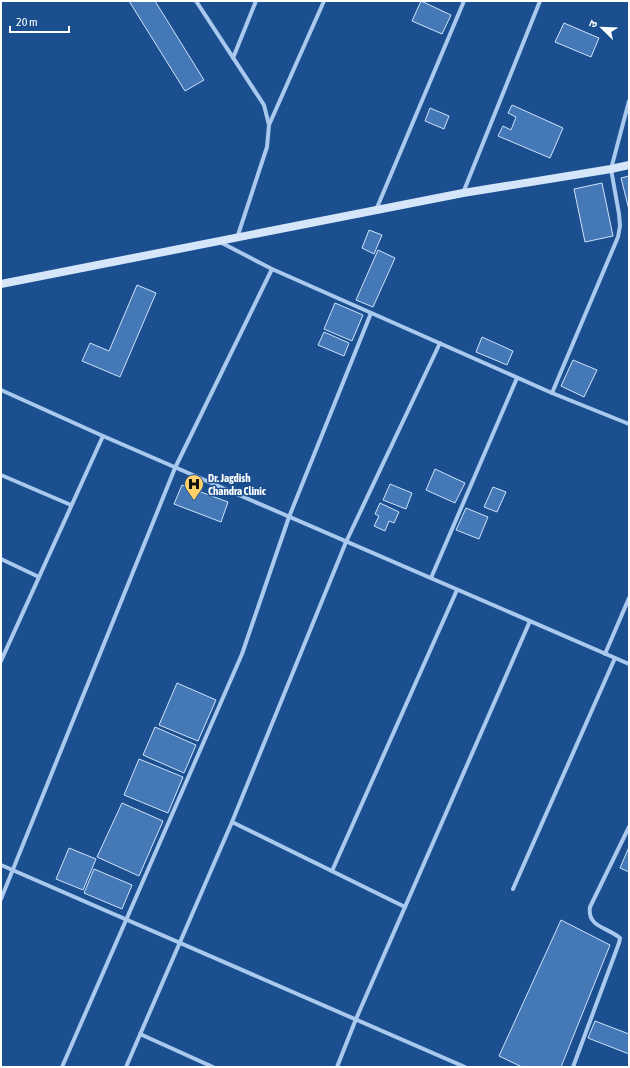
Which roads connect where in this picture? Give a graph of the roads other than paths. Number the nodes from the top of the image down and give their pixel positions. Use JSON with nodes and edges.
{"nodes":[{"id":1,"x":196,"y":1,"type":"edge"},
{"id":2,"x":256,"y":1,"type":"edge"},
{"id":3,"x":324,"y":1,"type":"edge"},
{"id":4,"x":464,"y":1,"type":"edge"},
{"id":5,"x":540,"y":1,"type":"edge"},
{"id":6,"x":233,"y":58,"type":"junction"},
{"id":7,"x":629,"y":101,"type":"edge"},
{"id":8,"x":269,"y":125,"type":"junction"},
{"id":9,"x":629,"y":165,"type":"edge"},
{"id":10,"x":611,"y":169,"type":"junction"},
{"id":11,"x":462,"y":193,"type":"junction"},
{"id":12,"x":376,"y":210,"type":"junction"},
{"id":13,"x":237,"y":238,"type":"junction"},
{"id":14,"x":218,"y":241,"type":"junction"},
{"id":15,"x":272,"y":269,"type":"junction"},
{"id":16,"x":1,"y":284,"type":"edge"},
{"id":17,"x":371,"y":313,"type":"junction"},
{"id":18,"x":440,"y":343,"type":"junction"},
{"id":19,"x":517,"y":378,"type":"junction"},
{"id":20,"x":1,"y":390,"type":"edge"},
{"id":21,"x":552,"y":393,"type":"junction"},
{"id":22,"x":629,"y":424,"type":"edge"},
{"id":23,"x":102,"y":436,"type":"junction"},
{"id":24,"x":175,"y":468,"type":"junction"},
{"id":25,"x":1,"y":475,"type":"edge"},
{"id":26,"x":71,"y":505,"type":"junction"},
{"id":27,"x":289,"y":517,"type":"junction"},
{"id":28,"x":346,"y":542,"type":"junction"},
{"id":29,"x":1,"y":560,"type":"edge"},
{"id":30,"x":39,"y":577,"type":"junction"},
{"id":31,"x":431,"y":578,"type":"junction"},
{"id":32,"x":457,"y":590,"type":"junction"},
{"id":33,"x":629,"y":598,"type":"edge"},
{"id":34,"x":530,"y":621,"type":"junction"},
{"id":35,"x":606,"y":654,"type":"junction"},
{"id":36,"x":615,"y":658,"type":"junction"},
{"id":37,"x":1,"y":661,"type":"edge"},
{"id":38,"x":629,"y":664,"type":"edge"},
{"id":39,"x":232,"y":822,"type":"junction"},
{"id":40,"x":629,"y":827,"type":"edge"},
{"id":41,"x":1,"y":865,"type":"edge"},
{"id":42,"x":14,"y":870,"type":"junction"},
{"id":43,"x":332,"y":870,"type":"junction"},
{"id":44,"x":514,"y":889,"type":"dead end"},
{"id":45,"x":1,"y":899,"type":"edge"},
{"id":46,"x":405,"y":907,"type":"junction"},
{"id":47,"x":126,"y":919,"type":"junction"},
{"id":48,"x":180,"y":943,"type":"junction"},
{"id":49,"x":356,"y":1019,"type":"junction"},
{"id":50,"x":140,"y":1034,"type":"junction"},
{"id":51,"x":62,"y":1067,"type":"edge"},
{"id":52,"x":126,"y":1067,"type":"edge"},
{"id":53,"x":213,"y":1067,"type":"edge"},
{"id":54,"x":337,"y":1067,"type":"edge"},
{"id":55,"x":465,"y":1067,"type":"edge"},
{"id":56,"x":573,"y":1067,"type":"edge"}],
"edges":[{"from":1,"to":6,"type":"street"},
{"from":2,"to":6,"type":"street"},
{"from":3,"to":8,"type":"street"},
{"from":4,"to":12,"type":"street"},
{"from":5,"to":11,"type":"street"},
{"from":6,"to":8,"type":"street"},
{"from":7,"to":10,"type":"street"},
{"from":8,"to":13,"type":"street"},
{"from":9,"to":10,"type":"street"},
{"from":10,"to":11,"type":"street"},
{"from":10,"to":21,"type":"street"},
{"from":11,"to":12,"type":"street"},
{"from":12,"to":13,"type":"street"},
{"from":13,"to":14,"type":"street"},
{"from":14,"to":15,"type":"street"},
{"from":14,"to":16,"type":"street"},
{"from":15,"to":17,"type":"street"},
{"from":15,"to":24,"type":"street"},
{"from":17,"to":18,"type":"street"},
{"from":17,"to":27,"type":"street"},
{"from":18,"to":19,"type":"street"},
{"from":18,"to":28,"type":"street"},
{"from":19,"to":21,"type":"street"},
{"from":19,"to":31,"type":"street"},
{"from":20,"to":23,"type":"street"},
{"from":21,"to":22,"type":"street"},
{"from":23,"to":24,"type":"street"},
{"from":23,"to":26,"type":"street"},
{"from":24,"to":27,"type":"street"},
{"from":24,"to":42,"type":"street"},
{"from":25,"to":26,"type":"street"},
{"from":26,"to":30,"type":"street"},
{"from":27,"to":28,"type":"street"},
{"from":27,"to":47,"type":"street"},
{"from":28,"to":31,"type":"street"},
{"from":28,"to":39,"type":"street"},
{"from":29,"to":30,"type":"street"},
{"from":30,"to":37,"type":"street"},
{"from":31,"to":32,"type":"street"},
{"from":32,"to":34,"type":"street"},
{"from":32,"to":43,"type":"street"},
{"from":33,"to":35,"type":"street"},
{"from":34,"to":35,"type":"street"},
{"from":34,"to":46,"type":"street"},
{"from":35,"to":36,"type":"street"},
{"from":36,"to":38,"type":"street"},
{"from":36,"to":44,"type":"street"},
{"from":39,"to":43,"type":"street"},
{"from":39,"to":48,"type":"street"},
{"from":40,"to":56,"type":"street"},
{"from":41,"to":42,"type":"street"},
{"from":42,"to":45,"type":"street"},
{"from":42,"to":47,"type":"street"},
{"from":43,"to":46,"type":"street"},
{"from":46,"to":49,"type":"street"},
{"from":47,"to":48,"type":"street"},
{"from":47,"to":51,"type":"street"},
{"from":48,"to":49,"type":"street"},
{"from":48,"to":50,"type":"street"},
{"from":49,"to":54,"type":"street"},
{"from":49,"to":55,"type":"street"},
{"from":50,"to":52,"type":"street"},
{"from":50,"to":53,"type":"street"}]}
